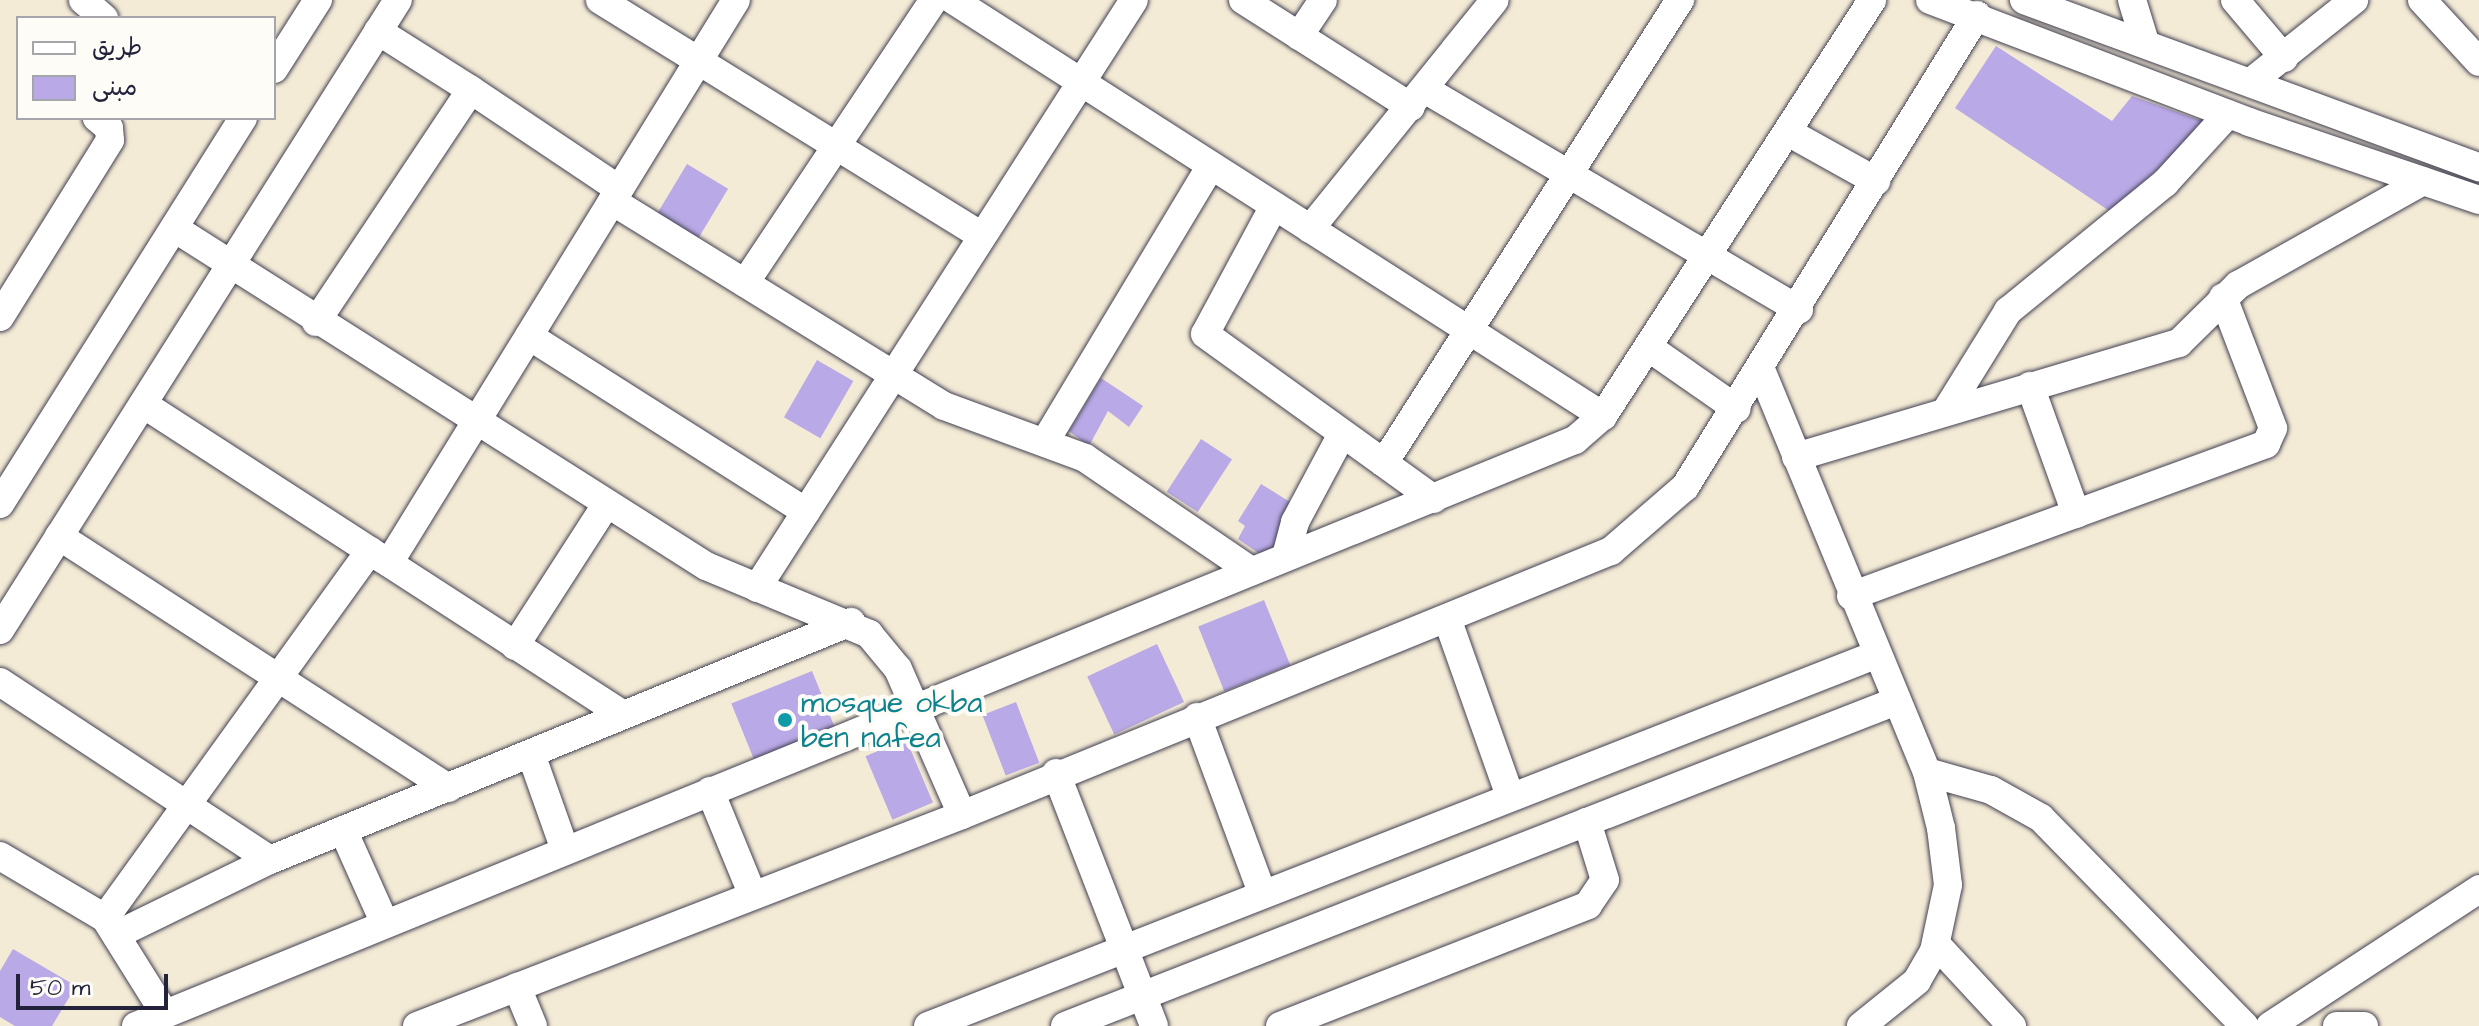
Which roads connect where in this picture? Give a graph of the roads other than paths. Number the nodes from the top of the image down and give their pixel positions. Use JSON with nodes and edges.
{"nodes":[{"id":1,"x":83,"y":0,"type":"edge"},
{"id":2,"x":318,"y":0,"type":"edge"},
{"id":3,"x":398,"y":0,"type":"edge"},
{"id":4,"x":600,"y":0,"type":"edge"},
{"id":5,"x":736,"y":0,"type":"edge"},
{"id":6,"x":934,"y":0,"type":"edge"},
{"id":7,"x":953,"y":0,"type":"edge"},
{"id":8,"x":1134,"y":0,"type":"edge"},
{"id":9,"x":1243,"y":0,"type":"edge"},
{"id":10,"x":1323,"y":0,"type":"edge"},
{"id":11,"x":1495,"y":0,"type":"edge"},
{"id":12,"x":1680,"y":0,"type":"edge"},
{"id":13,"x":1872,"y":0,"type":"edge"},
{"id":14,"x":1930,"y":0,"type":"edge"},
{"id":15,"x":2024,"y":0,"type":"edge"},
{"id":16,"x":2132,"y":0,"type":"edge"},
{"id":17,"x":2235,"y":0,"type":"edge"},
{"id":18,"x":2422,"y":0,"type":"edge"},
{"id":19,"x":2341,"y":4,"type":"edge"},
{"id":20,"x":1977,"y":15,"type":"junction"},
{"id":21,"x":102,"y":16,"type":"edge"},
{"id":22,"x":378,"y":31,"type":"junction"},
{"id":23,"x":1299,"y":36,"type":"junction"},
{"id":24,"x":2145,"y":42,"type":"junction"},
{"id":25,"x":2284,"y":58,"type":"junction"},
{"id":26,"x":2479,"y":62,"type":"edge"},
{"id":27,"x":697,"y":63,"type":"junction"},
{"id":28,"x":276,"y":66,"type":"edge"},
{"id":29,"x":2251,"y":82,"type":"junction"},
{"id":30,"x":1081,"y":83,"type":"junction"},
{"id":31,"x":471,"y":90,"type":"junction"},
{"id":32,"x":1418,"y":99,"type":"junction"},
{"id":33,"x":2228,"y":114,"type":"junction"},
{"id":34,"x":99,"y":120,"type":"edge"},
{"id":35,"x":242,"y":120,"type":"edge"},
{"id":36,"x":1788,"y":132,"type":"junction"},
{"id":37,"x":840,"y":150,"type":"junction"},
{"id":38,"x":1210,"y":167,"type":"junction"},
{"id":39,"x":2479,"y":167,"type":"edge"},
{"id":40,"x":1574,"y":173,"type":"junction"},
{"id":41,"x":1876,"y":181,"type":"junction"},
{"id":42,"x":2423,"y":181,"type":"junction"},
{"id":43,"x":616,"y":195,"type":"junction"},
{"id":44,"x":2479,"y":200,"type":"edge"},
{"id":45,"x":1274,"y":206,"type":"junction"},
{"id":46,"x":174,"y":228,"type":"junction"},
{"id":47,"x":1310,"y":229,"type":"junction"},
{"id":48,"x":982,"y":236,"type":"junction"},
{"id":49,"x":1706,"y":257,"type":"junction"},
{"id":50,"x":230,"y":265,"type":"junction"},
{"id":51,"x":745,"y":283,"type":"junction"},
{"id":52,"x":2223,"y":297,"type":"junction"},
{"id":53,"x":1799,"y":310,"type":"junction"},
{"id":54,"x":0,"y":317,"type":"edge"},
{"id":55,"x":316,"y":322,"type":"junction"},
{"id":56,"x":1469,"y":331,"type":"junction"},
{"id":57,"x":529,"y":336,"type":"junction"},
{"id":58,"x":1648,"y":347,"type":"junction"},
{"id":59,"x":1762,"y":372,"type":"junction"},
{"id":60,"x":894,"y":375,"type":"junction"},
{"id":61,"x":2030,"y":386,"type":"junction"},
{"id":62,"x":143,"y":404,"type":"junction"},
{"id":63,"x":1737,"y":409,"type":"junction"},
{"id":64,"x":1946,"y":411,"type":"junction"},
{"id":65,"x":1603,"y":416,"type":"junction"},
{"id":66,"x":475,"y":423,"type":"junction"},
{"id":67,"x":1342,"y":434,"type":"junction"},
{"id":68,"x":1046,"y":440,"type":"junction"},
{"id":69,"x":1796,"y":457,"type":"junction"},
{"id":70,"x":1384,"y":463,"type":"junction"},
{"id":71,"x":1434,"y":499,"type":"junction"},
{"id":72,"x":0,"y":504,"type":"edge"},
{"id":73,"x":606,"y":505,"type":"junction"},
{"id":74,"x":806,"y":512,"type":"junction"},
{"id":75,"x":2076,"y":514,"type":"junction"},
{"id":76,"x":59,"y":536,"type":"junction"},
{"id":77,"x":1286,"y":556,"type":"junction"},
{"id":78,"x":379,"y":557,"type":"junction"},
{"id":79,"x":1251,"y":571,"type":"junction"},
{"id":80,"x":757,"y":588,"type":"junction"},
{"id":81,"x":1851,"y":596,"type":"junction"},
{"id":82,"x":1448,"y":621,"type":"junction"},
{"id":83,"x":851,"y":622,"type":"junction"},
{"id":84,"x":0,"y":630,"type":"edge"},
{"id":85,"x":515,"y":646,"type":"junction"},
{"id":86,"x":1875,"y":655,"type":"junction"},
{"id":87,"x":283,"y":680,"type":"junction"},
{"id":88,"x":0,"y":682,"type":"edge"},
{"id":89,"x":1894,"y":702,"type":"junction"},
{"id":90,"x":916,"y":707,"type":"junction"},
{"id":91,"x":622,"y":714,"type":"junction"},
{"id":92,"x":1197,"y":717,"type":"junction"},
{"id":93,"x":531,"y":754,"type":"junction"},
{"id":94,"x":1927,"y":772,"type":"junction"},
{"id":95,"x":1056,"y":773,"type":"junction"},
{"id":96,"x":449,"y":788,"type":"junction"},
{"id":97,"x":710,"y":791,"type":"junction"},
{"id":98,"x":1510,"y":796,"type":"junction"},
{"id":99,"x":189,"y":806,"type":"junction"},
{"id":100,"x":962,"y":815,"type":"junction"},
{"id":101,"x":1587,"y":822,"type":"junction"},
{"id":102,"x":343,"y":830,"type":"junction"},
{"id":103,"x":565,"y":850,"type":"junction"},
{"id":104,"x":0,"y":856,"type":"edge"},
{"id":105,"x":270,"y":860,"type":"junction"},
{"id":106,"x":2479,"y":889,"type":"edge"},
{"id":107,"x":1262,"y":893,"type":"junction"},
{"id":108,"x":753,"y":896,"type":"junction"},
{"id":109,"x":385,"y":924,"type":"junction"},
{"id":110,"x":110,"y":927,"type":"junction"},
{"id":111,"x":1936,"y":944,"type":"junction"},
{"id":112,"x":1125,"y":947,"type":"junction"},
{"id":113,"x":517,"y":987,"type":"junction"},
{"id":114,"x":1143,"y":995,"type":"junction"},
{"id":115,"x":165,"y":1014,"type":"junction"},
{"id":116,"x":435,"y":1023,"type":"edge"},
{"id":117,"x":136,"y":1026,"type":"edge"},
{"id":118,"x":533,"y":1026,"type":"edge"},
{"id":119,"x":928,"y":1026,"type":"edge"},
{"id":120,"x":1065,"y":1026,"type":"edge"},
{"id":121,"x":1154,"y":1026,"type":"edge"},
{"id":122,"x":1280,"y":1026,"type":"edge"},
{"id":123,"x":1861,"y":1026,"type":"edge"},
{"id":124,"x":2012,"y":1026,"type":"edge"},
{"id":125,"x":2245,"y":1026,"type":"edge"},
{"id":126,"x":2270,"y":1026,"type":"edge"},
{"id":127,"x":2337,"y":1026,"type":"edge"},
{"id":128,"x":2364,"y":1026,"type":"edge"}],
"edges":[{"from":1,"to":21,"type":"street"},
{"from":2,"to":28,"type":"street"},
{"from":3,"to":22,"type":"street"},
{"from":4,"to":27,"type":"street"},
{"from":5,"to":27,"type":"street"},
{"from":6,"to":37,"type":"street"},
{"from":7,"to":30,"type":"street"},
{"from":8,"to":30,"type":"street"},
{"from":9,"to":23,"type":"street"},
{"from":10,"to":23,"type":"street"},
{"from":11,"to":32,"type":"street"},
{"from":12,"to":40,"type":"street"},
{"from":13,"to":36,"type":"street"},
{"from":14,"to":20,"type":"street"},
{"from":15,"to":24,"type":"street"},
{"from":16,"to":24,"type":"street"},
{"from":17,"to":25,"type":"street"},
{"from":18,"to":26,"type":"street"},
{"from":19,"to":25,"type":"street"},
{"from":20,"to":33,"type":"street"},
{"from":20,"to":41,"type":"street"},
{"from":22,"to":31,"type":"street"},
{"from":22,"to":50,"type":"street"},
{"from":23,"to":32,"type":"street"},
{"from":24,"to":29,"type":"street"},
{"from":25,"to":29,"type":"street"},
{"from":27,"to":37,"type":"street"},
{"from":27,"to":43,"type":"street"},
{"from":29,"to":39,"type":"street"},
{"from":30,"to":38,"type":"street"},
{"from":30,"to":48,"type":"street"},
{"from":31,"to":43,"type":"street"},
{"from":31,"to":55,"type":"street"},
{"from":32,"to":40,"type":"street"},
{"from":32,"to":47,"type":"street"},
{"from":33,"to":42,"type":"street"},
{"from":33,"to":64,"type":"street"},
{"from":34,"to":54,"type":"street"},
{"from":35,"to":46,"type":"street"},
{"from":36,"to":41,"type":"street"},
{"from":36,"to":49,"type":"street"},
{"from":37,"to":48,"type":"street"},
{"from":37,"to":51,"type":"street"},
{"from":38,"to":45,"type":"street"},
{"from":38,"to":68,"type":"street"},
{"from":40,"to":49,"type":"street"},
{"from":40,"to":56,"type":"street"},
{"from":41,"to":53,"type":"street"},
{"from":42,"to":44,"type":"street"},
{"from":42,"to":52,"type":"street"},
{"from":43,"to":51,"type":"street"},
{"from":43,"to":57,"type":"street"},
{"from":45,"to":47,"type":"street"},
{"from":45,"to":67,"type":"street"},
{"from":46,"to":50,"type":"street"},
{"from":46,"to":72,"type":"street"},
{"from":47,"to":56,"type":"street"},
{"from":48,"to":60,"type":"street"},
{"from":49,"to":53,"type":"street"},
{"from":49,"to":58,"type":"street"},
{"from":50,"to":55,"type":"street"},
{"from":50,"to":62,"type":"street"},
{"from":51,"to":60,"type":"street"},
{"from":52,"to":61,"type":"street"},
{"from":52,"to":75,"type":"street"},
{"from":53,"to":59,"type":"street"},
{"from":55,"to":66,"type":"street"},
{"from":56,"to":65,"type":"street"},
{"from":56,"to":70,"type":"street"},
{"from":57,"to":66,"type":"street"},
{"from":57,"to":74,"type":"street"},
{"from":58,"to":63,"type":"street"},
{"from":58,"to":65,"type":"street"},
{"from":59,"to":63,"type":"street"},
{"from":59,"to":69,"type":"street"},
{"from":60,"to":68,"type":"street"},
{"from":60,"to":74,"type":"street"},
{"from":61,"to":64,"type":"street"},
{"from":61,"to":75,"type":"street"},
{"from":62,"to":76,"type":"street"},
{"from":62,"to":78,"type":"street"},
{"from":63,"to":82,"type":"street"},
{"from":64,"to":69,"type":"street"},
{"from":65,"to":71,"type":"street"},
{"from":66,"to":73,"type":"street"},
{"from":66,"to":78,"type":"street"},
{"from":67,"to":70,"type":"street"},
{"from":67,"to":77,"type":"street"},
{"from":68,"to":79,"type":"street"},
{"from":69,"to":81,"type":"street"},
{"from":70,"to":71,"type":"street"},
{"from":71,"to":77,"type":"street"},
{"from":73,"to":80,"type":"street"},
{"from":73,"to":85,"type":"street"},
{"from":74,"to":80,"type":"street"},
{"from":75,"to":81,"type":"street"},
{"from":76,"to":84,"type":"street"},
{"from":76,"to":87,"type":"street"},
{"from":77,"to":79,"type":"street"},
{"from":78,"to":85,"type":"street"},
{"from":78,"to":87,"type":"street"},
{"from":79,"to":90,"type":"street"},
{"from":80,"to":83,"type":"street"},
{"from":81,"to":86,"type":"street"},
{"from":82,"to":92,"type":"street"},
{"from":82,"to":98,"type":"street"},
{"from":83,"to":90,"type":"street"},
{"from":83,"to":91,"type":"street"},
{"from":85,"to":91,"type":"street"},
{"from":86,"to":89,"type":"street"},
{"from":86,"to":98,"type":"street"},
{"from":87,"to":96,"type":"street"},
{"from":87,"to":99,"type":"street"},
{"from":88,"to":99,"type":"street"},
{"from":89,"to":94,"type":"street"},
{"from":89,"to":101,"type":"street"},
{"from":90,"to":97,"type":"street"},
{"from":90,"to":100,"type":"street"},
{"from":91,"to":93,"type":"street"},
{"from":92,"to":95,"type":"street"},
{"from":92,"to":107,"type":"street"},
{"from":93,"to":96,"type":"street"},
{"from":93,"to":103,"type":"street"},
{"from":94,"to":111,"type":"street"},
{"from":94,"to":125,"type":"street"},
{"from":95,"to":100,"type":"street"},
{"from":95,"to":112,"type":"street"},
{"from":96,"to":102,"type":"street"},
{"from":97,"to":103,"type":"street"},
{"from":97,"to":108,"type":"street"},
{"from":98,"to":107,"type":"street"},
{"from":99,"to":105,"type":"street"},
{"from":99,"to":110,"type":"street"},
{"from":100,"to":108,"type":"street"},
{"from":101,"to":114,"type":"street"},
{"from":101,"to":122,"type":"street"},
{"from":102,"to":105,"type":"street"},
{"from":102,"to":109,"type":"street"},
{"from":103,"to":109,"type":"street"},
{"from":104,"to":110,"type":"street"},
{"from":105,"to":110,"type":"street"},
{"from":106,"to":126,"type":"street"},
{"from":107,"to":112,"type":"street"},
{"from":108,"to":113,"type":"street"},
{"from":109,"to":115,"type":"street"},
{"from":110,"to":115,"type":"street"},
{"from":111,"to":123,"type":"street"},
{"from":111,"to":124,"type":"street"},
{"from":112,"to":114,"type":"street"},
{"from":112,"to":119,"type":"street"},
{"from":113,"to":116,"type":"street"},
{"from":113,"to":118,"type":"street"},
{"from":114,"to":120,"type":"street"},
{"from":114,"to":121,"type":"street"},
{"from":115,"to":117,"type":"street"},
{"from":127,"to":128,"type":"street"}]}
